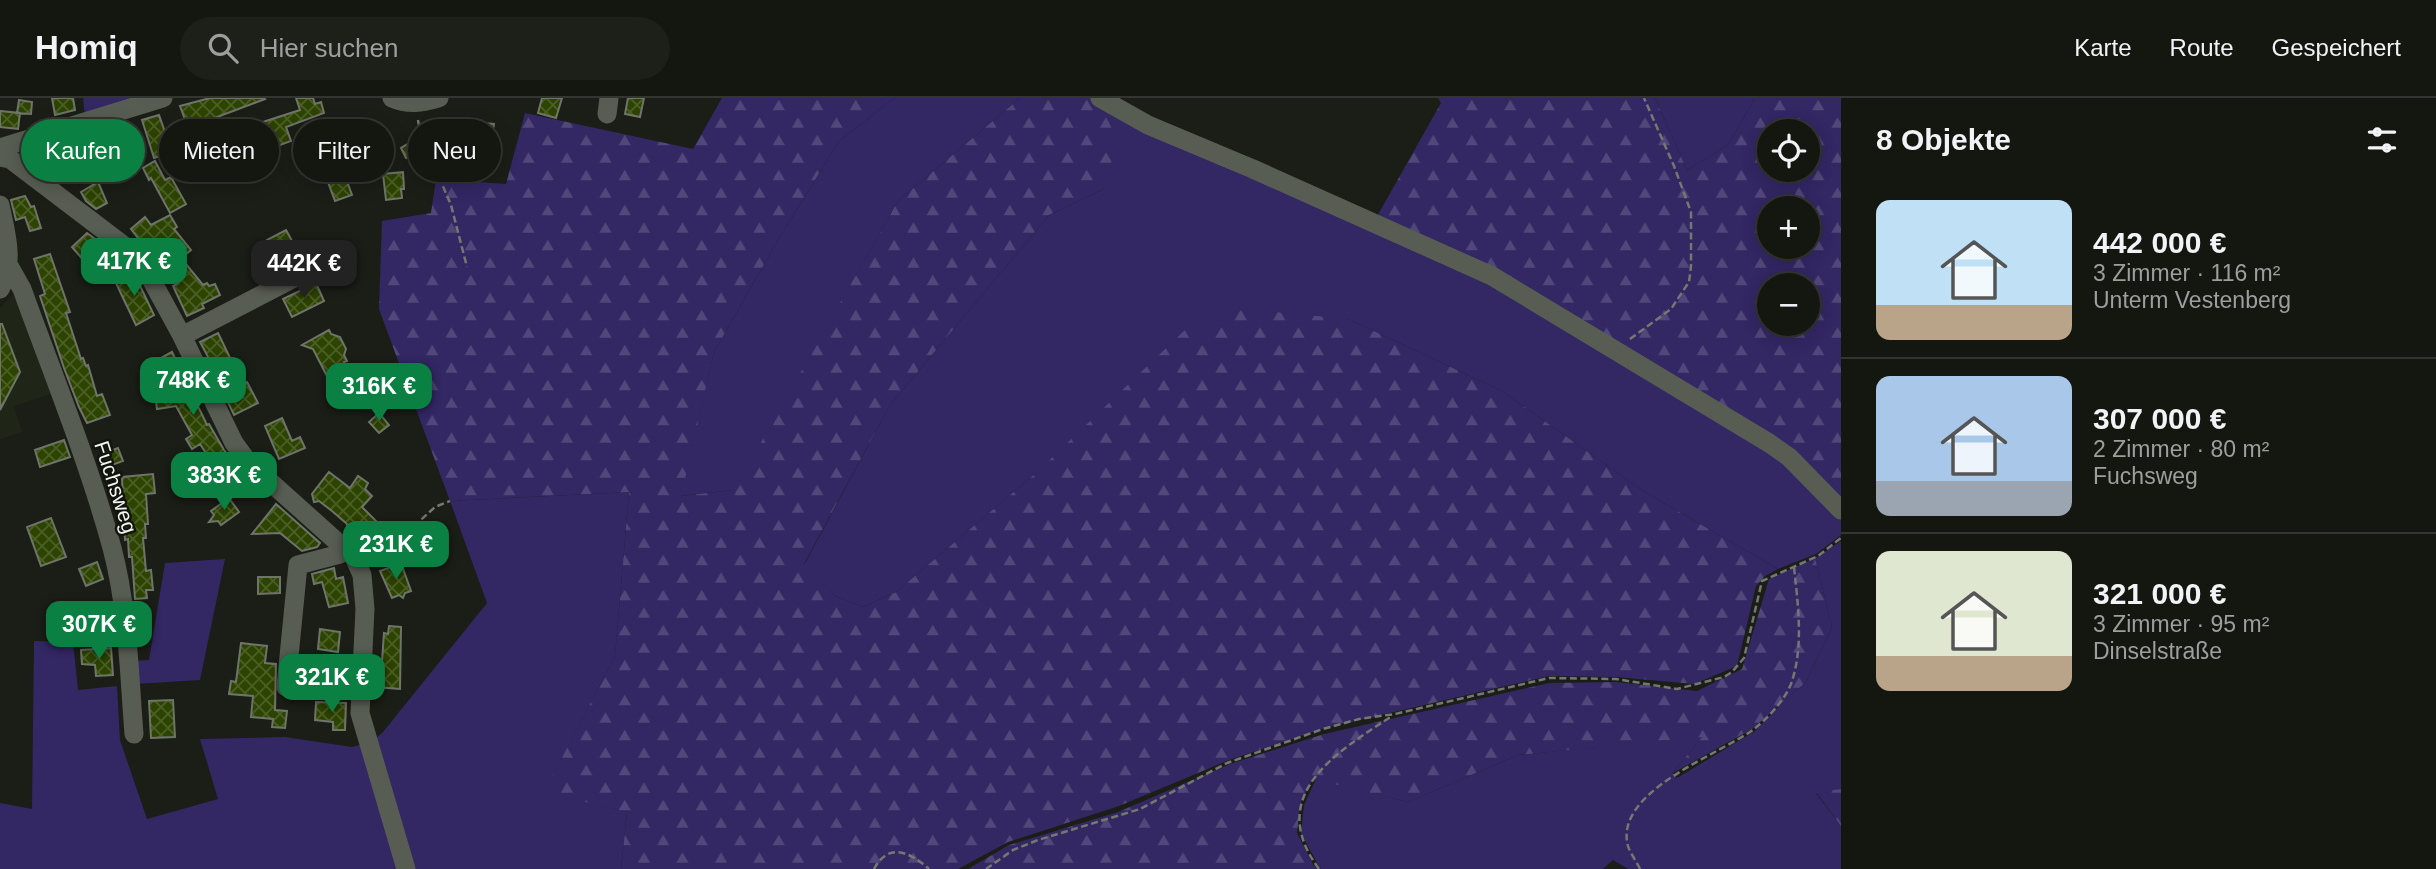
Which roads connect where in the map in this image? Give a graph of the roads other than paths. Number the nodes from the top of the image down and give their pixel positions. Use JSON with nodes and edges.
{"nodes":[{"id":1,"x":163,"y":98,"type":"edge"},
{"id":2,"x":392,"y":98,"type":"edge"},
{"id":3,"x":439,"y":98,"type":"edge"},
{"id":4,"x":1100,"y":98,"type":"edge"},
{"id":5,"x":0,"y":148,"type":"edge"},
{"id":6,"x":0,"y":157,"type":"edge"},
{"id":7,"x":0,"y":205,"type":"edge"},
{"id":8,"x":323,"y":263,"type":"dead end"},
{"id":9,"x":9,"y":266,"type":"junction"},
{"id":10,"x":0,"y":289,"type":"edge"},
{"id":11,"x":182,"y":336,"type":"junction"},
{"id":12,"x":1841,"y":510,"type":"edge"},
{"id":13,"x":346,"y":548,"type":"junction"},
{"id":14,"x":286,"y":688,"type":"dead end"},
{"id":15,"x":134,"y":734,"type":"dead end"},
{"id":16,"x":406,"y":869,"type":"edge"}],
"edges":[{"from":1,"to":5,"type":"street"},
{"from":2,"to":3,"type":"street"},
{"from":4,"to":12,"type":"street"},
{"from":6,"to":11,"type":"street"},
{"from":7,"to":9,"type":"street"},
{"from":8,"to":11,"type":"street"},
{"from":9,"to":10,"type":"street"},
{"from":9,"to":15,"type":"street","name":"Fuchsweg"},
{"from":11,"to":13,"type":"street"},
{"from":13,"to":14,"type":"street"},
{"from":13,"to":16,"type":"street"}]}
